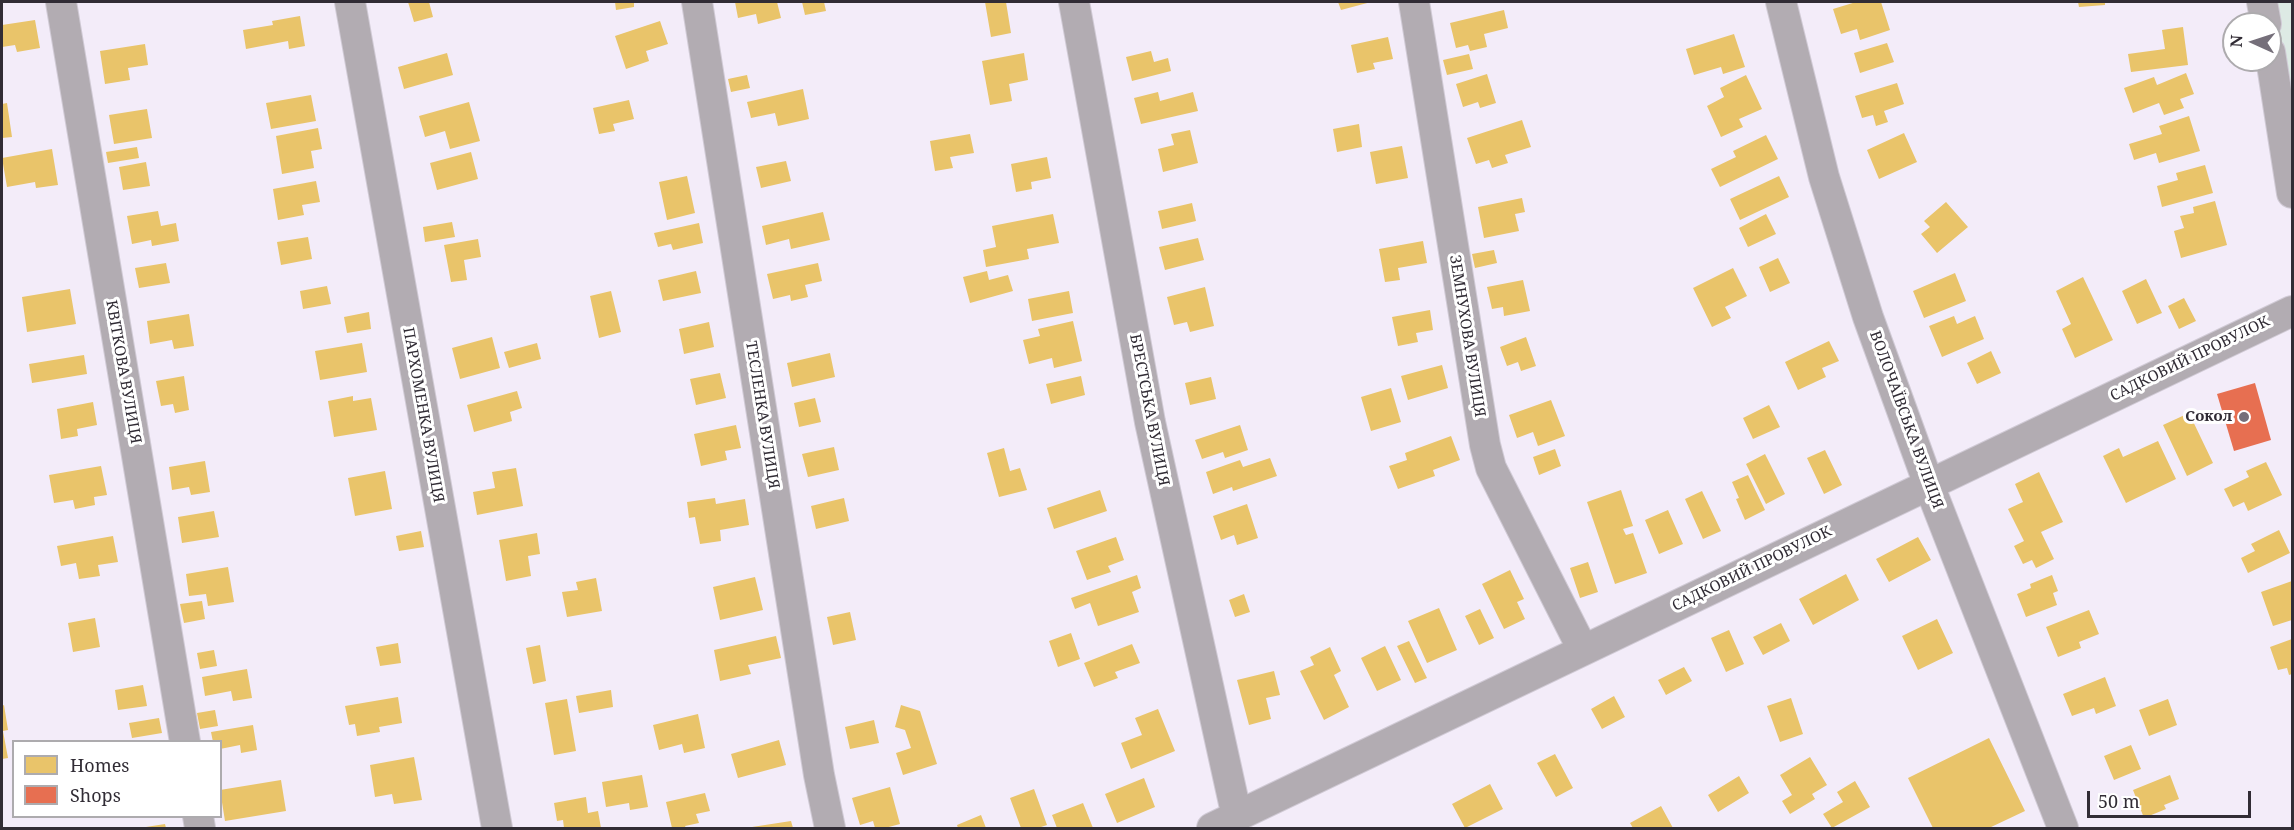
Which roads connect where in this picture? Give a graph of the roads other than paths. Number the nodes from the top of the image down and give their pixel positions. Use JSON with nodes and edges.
{"nodes":[{"id":1,"x":61,"y":2,"type":"edge"},
{"id":2,"x":350,"y":2,"type":"edge"},
{"id":3,"x":697,"y":2,"type":"edge"},
{"id":4,"x":1074,"y":2,"type":"edge"},
{"id":5,"x":1414,"y":2,"type":"edge"},
{"id":6,"x":1781,"y":2,"type":"edge"},
{"id":7,"x":2273,"y":72,"type":"edge"},
{"id":8,"x":2292,"y":193,"type":"edge"},
{"id":9,"x":2292,"y":311,"type":"edge"},
{"id":10,"x":1929,"y":485,"type":"junction"},
{"id":11,"x":1583,"y":650,"type":"junction"},
{"id":12,"x":185,"y":740,"type":"edge"},
{"id":13,"x":1225,"y":823,"type":"edge"},
{"id":14,"x":497,"y":828,"type":"edge"},
{"id":15,"x":830,"y":828,"type":"edge"},
{"id":16,"x":2063,"y":828,"type":"edge"}],
"edges":[{"from":1,"to":12,"type":"street","name":"КВІТКОВА ВУЛИЦЯ"},
{"from":2,"to":14,"type":"street","name":"ПАРХОМЕНКА ВУЛИЦЯ"},
{"from":3,"to":15,"type":"street","name":"ТЕСЛЕНКА ВУЛИЦЯ"},
{"from":4,"to":13,"type":"street","name":"БРЕСТСЬКА ВУЛИЦЯ"},
{"from":5,"to":11,"type":"street","name":"ЗЕМНУХОВА ВУЛИЦЯ"},
{"from":6,"to":10,"type":"street","name":"ВОЛОЧАЇВСЬКА ВУЛИЦЯ"},
{"from":7,"to":8,"type":"street"},
{"from":9,"to":10,"type":"street","name":"САДКОВИЙ ПРОВУЛОК"},
{"from":10,"to":11,"type":"street","name":"САДКОВИЙ ПРОВУЛОК"},
{"from":10,"to":16,"type":"street","name":"ВОЛОЧАЇВСЬКА ВУЛИЦЯ"},
{"from":11,"to":13,"type":"street","name":"САДКОВИЙ ПРОВУЛОК"}]}
